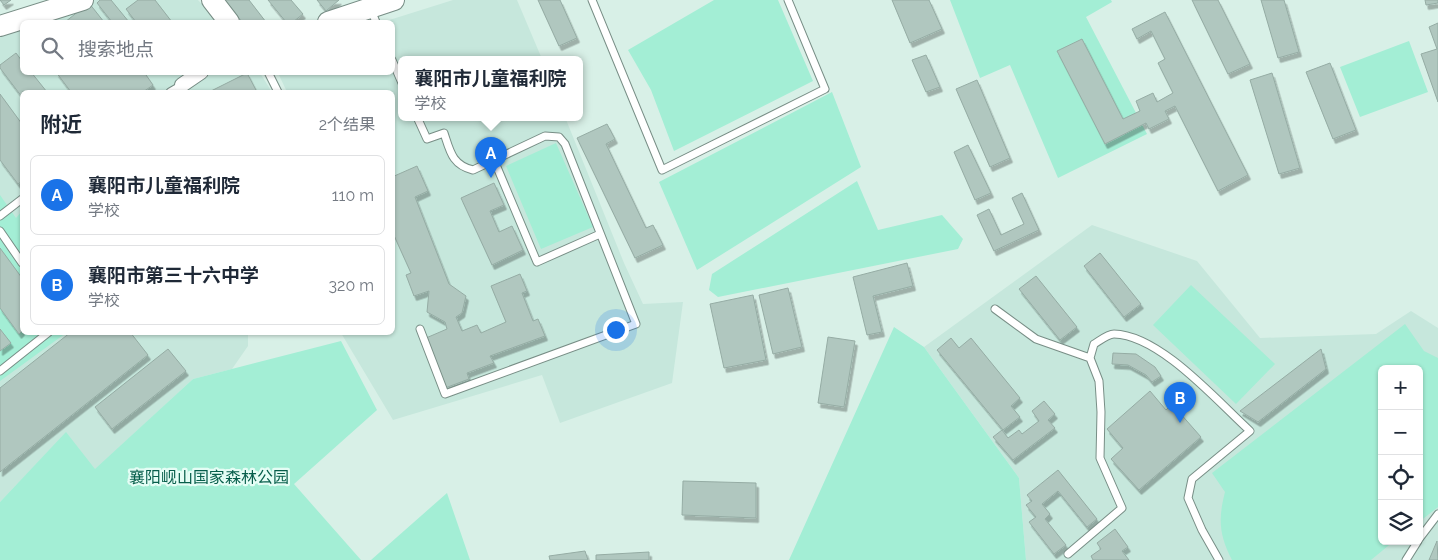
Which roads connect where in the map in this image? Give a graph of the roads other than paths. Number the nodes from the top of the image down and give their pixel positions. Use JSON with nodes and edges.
{"nodes":[{"id":1,"x":83,"y":0,"type":"edge"},
{"id":2,"x":212,"y":0,"type":"edge"},
{"id":3,"x":394,"y":0,"type":"edge"},
{"id":4,"x":592,"y":0,"type":"edge"},
{"id":5,"x":788,"y":0,"type":"edge"},
{"id":6,"x":373,"y":15,"type":"edge"},
{"id":7,"x":227,"y":20,"type":"edge"},
{"id":8,"x":341,"y":20,"type":"edge"},
{"id":9,"x":0,"y":26,"type":"edge"},
{"id":10,"x":197,"y":75,"type":"edge"},
{"id":11,"x":270,"y":75,"type":"edge"},
{"id":12,"x":176,"y":89,"type":"edge"},
{"id":13,"x":277,"y":90,"type":"edge"},
{"id":14,"x":419,"y":121,"type":"edge"},
{"id":15,"x":494,"y":160,"type":"junction"},
{"id":16,"x":20,"y":201,"type":"edge"},
{"id":17,"x":0,"y":216,"type":"edge"},
{"id":18,"x":0,"y":231,"type":"edge"},
{"id":19,"x":600,"y":234,"type":"junction"},
{"id":20,"x":20,"y":260,"type":"edge"},
{"id":21,"x":995,"y":309,"type":"dead end"},
{"id":22,"x":420,"y":329,"type":"dead end"},
{"id":23,"x":45,"y":335,"type":"edge"},
{"id":24,"x":1090,"y":358,"type":"junction"},
{"id":25,"x":0,"y":371,"type":"edge"},
{"id":26,"x":1438,"y":514,"type":"edge"},
{"id":27,"x":1423,"y":535,"type":"edge"},
{"id":28,"x":1416,"y":545,"type":"edge"},
{"id":29,"x":1068,"y":554,"type":"dead end"},
{"id":30,"x":1219,"y":560,"type":"edge"},
{"id":31,"x":1406,"y":560,"type":"edge"}],
"edges":[{"from":1,"to":9,"type":"street"},
{"from":2,"to":7,"type":"street"},
{"from":3,"to":6,"type":"street"},
{"from":4,"to":5,"type":"lane"},
{"from":6,"to":8,"type":"street"},
{"from":10,"to":12,"type":"street"},
{"from":11,"to":13,"type":"lane"},
{"from":14,"to":15,"type":"lane"},
{"from":15,"to":19,"type":"lane"},
{"from":15,"to":19,"type":"lane"},
{"from":16,"to":17,"type":"lane"},
{"from":18,"to":20,"type":"lane"},
{"from":19,"to":22,"type":"lane"},
{"from":21,"to":24,"type":"lane"},
{"from":23,"to":25,"type":"lane"},
{"from":24,"to":29,"type":"lane"},
{"from":24,"to":30,"type":"lane"},
{"from":26,"to":27,"type":"lane"},
{"from":28,"to":31,"type":"lane"}]}
